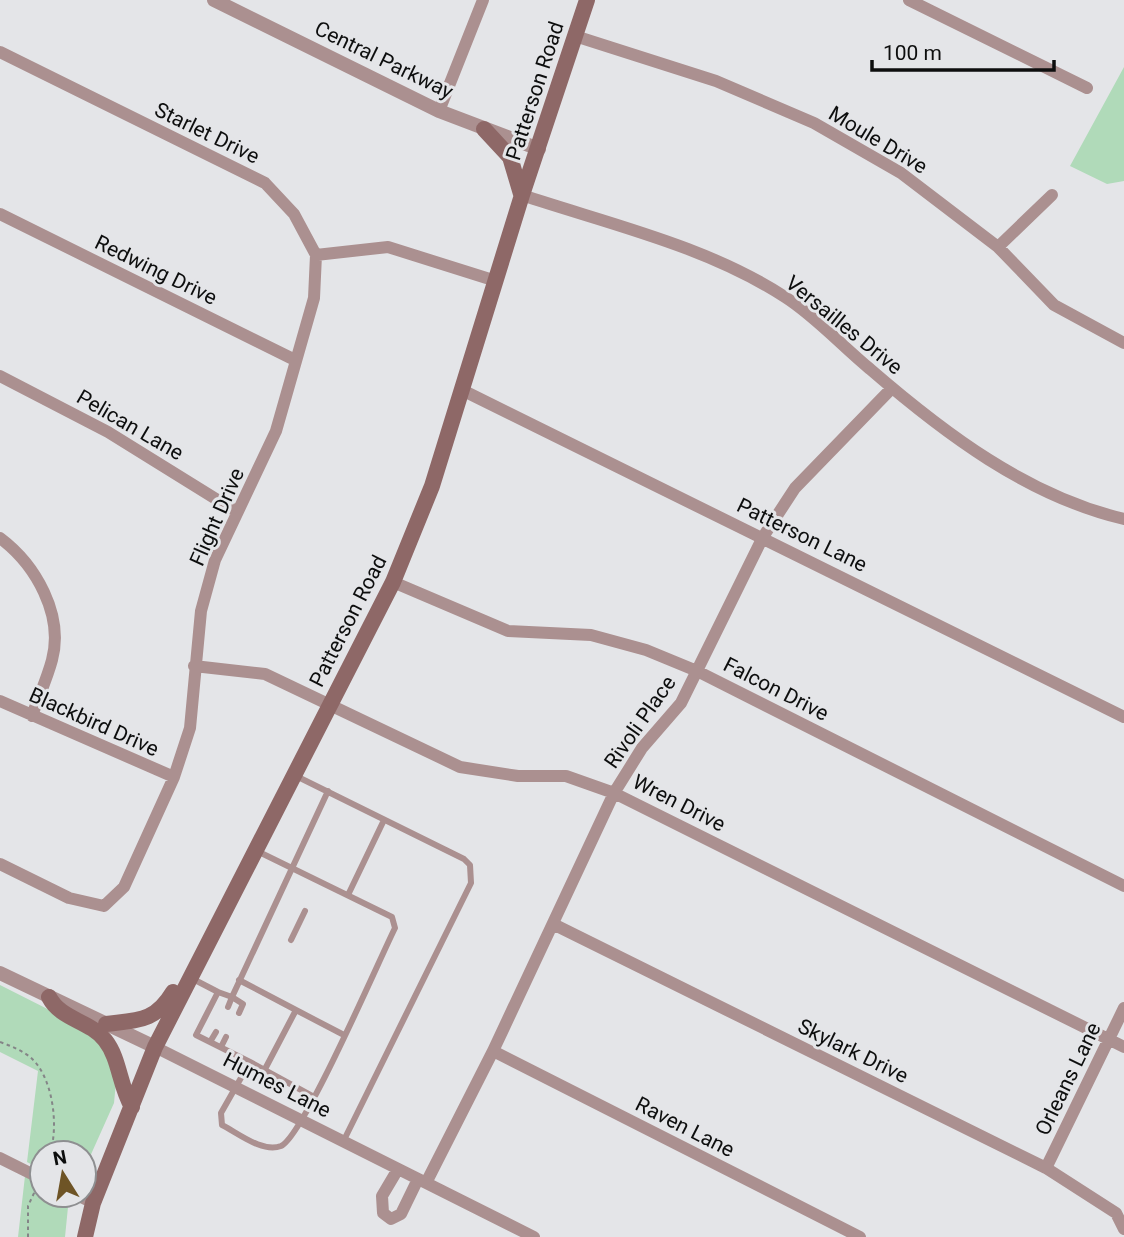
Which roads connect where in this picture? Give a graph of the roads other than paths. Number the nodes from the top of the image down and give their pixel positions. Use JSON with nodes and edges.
{"nodes":[{"id":1,"x":214,"y":0,"type":"edge"},
{"id":2,"x":484,"y":0,"type":"edge"},
{"id":3,"x":587,"y":0,"type":"edge"},
{"id":4,"x":909,"y":0,"type":"edge"},
{"id":5,"x":575,"y":36,"type":"junction"},
{"id":6,"x":0,"y":52,"type":"edge"},
{"id":7,"x":1087,"y":88,"type":"dead end"},
{"id":8,"x":439,"y":111,"type":"junction"},
{"id":9,"x":484,"y":129,"type":"junction"},
{"id":10,"x":539,"y":149,"type":"junction"},
{"id":11,"x":1052,"y":195,"type":"dead end"},
{"id":12,"x":522,"y":196,"type":"junction"},
{"id":13,"x":0,"y":214,"type":"edge"},
{"id":14,"x":998,"y":247,"type":"junction"},
{"id":15,"x":316,"y":254,"type":"junction"},
{"id":16,"x":496,"y":281,"type":"junction"},
{"id":17,"x":1124,"y":343,"type":"edge"},
{"id":18,"x":295,"y":360,"type":"junction"},
{"id":19,"x":0,"y":376,"type":"edge"},
{"id":20,"x":892,"y":388,"type":"junction"},
{"id":21,"x":462,"y":390,"type":"junction"},
{"id":22,"x":237,"y":512,"type":"junction"},
{"id":23,"x":1124,"y":519,"type":"edge"},
{"id":24,"x":763,"y":537,"type":"junction"},
{"id":25,"x":0,"y":538,"type":"edge"},
{"id":26,"x":393,"y":582,"type":"junction"},
{"id":27,"x":194,"y":666,"type":"junction"},
{"id":28,"x":697,"y":671,"type":"junction"},
{"id":29,"x":0,"y":701,"type":"edge"},
{"id":30,"x":330,"y":704,"type":"junction"},
{"id":31,"x":32,"y":716,"type":"junction"},
{"id":32,"x":1124,"y":717,"type":"edge"},
{"id":33,"x":294,"y":775,"type":"junction"},
{"id":34,"x":174,"y":777,"type":"junction"},
{"id":35,"x":328,"y":791,"type":"junction"},
{"id":36,"x":614,"y":793,"type":"junction"},
{"id":37,"x":384,"y":820,"type":"junction"},
{"id":38,"x":256,"y":850,"type":"junction"},
{"id":39,"x":0,"y":864,"type":"edge"},
{"id":40,"x":291,"y":867,"type":"junction"},
{"id":41,"x":1124,"y":886,"type":"edge"},
{"id":42,"x":348,"y":895,"type":"junction"},
{"id":43,"x":305,"y":911,"type":"dead end"},
{"id":44,"x":553,"y":924,"type":"junction"},
{"id":45,"x":291,"y":940,"type":"dead end"},
{"id":46,"x":208,"y":942,"type":"junction"},
{"id":47,"x":0,"y":973,"type":"edge"},
{"id":48,"x":190,"y":978,"type":"junction"},
{"id":49,"x":239,"y":980,"type":"junction"},
{"id":50,"x":218,"y":992,"type":"junction"},
{"id":51,"x":49,"y":997,"type":"junction"},
{"id":52,"x":232,"y":997,"type":"junction"},
{"id":53,"x":228,"y":1007,"type":"dead end"},
{"id":54,"x":1124,"y":1008,"type":"edge"},
{"id":55,"x":296,"y":1010,"type":"junction"},
{"id":56,"x":239,"y":1013,"type":"dead end"},
{"id":57,"x":106,"y":1024,"type":"junction"},
{"id":58,"x":216,"y":1032,"type":"dead end"},
{"id":59,"x":344,"y":1035,"type":"junction"},
{"id":60,"x":226,"y":1037,"type":"dead end"},
{"id":61,"x":1109,"y":1040,"type":"junction"},
{"id":62,"x":210,"y":1042,"type":"junction"},
{"id":63,"x":155,"y":1047,"type":"junction"},
{"id":64,"x":221,"y":1047,"type":"junction"},
{"id":65,"x":1124,"y":1047,"type":"edge"},
{"id":66,"x":493,"y":1051,"type":"junction"},
{"id":67,"x":250,"y":1062,"type":"junction"},
{"id":68,"x":264,"y":1071,"type":"junction"},
{"id":69,"x":234,"y":1087,"type":"junction"},
{"id":70,"x":314,"y":1097,"type":"junction"},
{"id":71,"x":132,"y":1107,"type":"junction"},
{"id":72,"x":301,"y":1120,"type":"junction"},
{"id":73,"x":343,"y":1142,"type":"junction"},
{"id":74,"x":0,"y":1158,"type":"edge"},
{"id":75,"x":1046,"y":1168,"type":"junction"},
{"id":76,"x":398,"y":1169,"type":"junction"},
{"id":77,"x":28,"y":1175,"type":"edge"},
{"id":78,"x":422,"y":1181,"type":"junction"},
{"id":79,"x":98,"y":1191,"type":"edge"},
{"id":80,"x":92,"y":1209,"type":"edge"},
{"id":81,"x":1124,"y":1228,"type":"edge"},
{"id":82,"x":512,"y":1232,"type":"edge"},
{"id":83,"x":85,"y":1237,"type":"edge"},
{"id":84,"x":534,"y":1237,"type":"edge"},
{"id":85,"x":860,"y":1237,"type":"edge"}],
"edges":[{"from":1,"to":8,"type":"street","name":"Central Parkway"},
{"from":2,"to":8,"type":"street"},
{"from":3,"to":5,"type":"main road","name":"Patterson Road"},
{"from":4,"to":7,"type":"street"},
{"from":5,"to":10,"type":"main road","name":"Patterson Road"},
{"from":5,"to":14,"type":"street","name":"Moule Drive"},
{"from":6,"to":15,"type":"street","name":"Starlet Drive"},
{"from":8,"to":9,"type":"street","name":"Central Parkway"},
{"from":9,"to":10,"type":"street","name":"Central Parkway"},
{"from":9,"to":12,"type":"main road"},
{"from":10,"to":12,"type":"main road","name":"Patterson Road"},
{"from":11,"to":14,"type":"street"},
{"from":12,"to":16,"type":"main road","name":"Patterson Road"},
{"from":12,"to":20,"type":"street","name":"Versailles Drive"},
{"from":13,"to":18,"type":"street","name":"Redwing Drive"},
{"from":14,"to":17,"type":"street","name":"Moule Drive"},
{"from":15,"to":16,"type":"street"},
{"from":15,"to":18,"type":"street","name":"Flight Drive"},
{"from":16,"to":21,"type":"main road","name":"Patterson Road"},
{"from":18,"to":22,"type":"street","name":"Flight Drive"},
{"from":19,"to":22,"type":"street","name":"Pelican Lane"},
{"from":20,"to":23,"type":"street","name":"Versailles Drive"},
{"from":20,"to":24,"type":"street","name":"Rivoli Place"},
{"from":21,"to":24,"type":"street","name":"Patterson Lane"},
{"from":21,"to":26,"type":"main road","name":"Patterson Road"},
{"from":22,"to":27,"type":"street","name":"Flight Drive"},
{"from":24,"to":28,"type":"street","name":"Rivoli Place"},
{"from":24,"to":32,"type":"street","name":"Patterson Lane"},
{"from":25,"to":31,"type":"street"},
{"from":26,"to":28,"type":"street","name":"Falcon Drive"},
{"from":26,"to":30,"type":"main road","name":"Patterson Road"},
{"from":27,"to":30,"type":"street","name":"Wren Drive"},
{"from":27,"to":34,"type":"street","name":"Flight Drive"},
{"from":28,"to":36,"type":"street","name":"Rivoli Place"},
{"from":28,"to":41,"type":"street","name":"Falcon Drive"},
{"from":29,"to":31,"type":"street","name":"Blackbird Drive"},
{"from":30,"to":33,"type":"main road","name":"Patterson Road"},
{"from":30,"to":36,"type":"street","name":"Wren Drive"},
{"from":31,"to":34,"type":"street","name":"Blackbird Drive"},
{"from":33,"to":35,"type":"lane"},
{"from":33,"to":38,"type":"main road","name":"Patterson Road"},
{"from":34,"to":39,"type":"street","name":"Flight Drive"},
{"from":35,"to":37,"type":"lane"},
{"from":35,"to":40,"type":"lane"},
{"from":36,"to":44,"type":"street","name":"Rivoli Place"},
{"from":36,"to":61,"type":"street","name":"Wren Drive"},
{"from":37,"to":42,"type":"lane"},
{"from":37,"to":73,"type":"lane"},
{"from":38,"to":40,"type":"lane"},
{"from":38,"to":46,"type":"main road","name":"Patterson Road"},
{"from":40,"to":42,"type":"lane"},
{"from":40,"to":49,"type":"lane"},
{"from":42,"to":59,"type":"lane"},
{"from":43,"to":45,"type":"lane"},
{"from":44,"to":66,"type":"street","name":"Rivoli Place"},
{"from":44,"to":75,"type":"street","name":"Skylark Drive"},
{"from":46,"to":48,"type":"main road","name":"Patterson Road"},
{"from":46,"to":57,"type":"main road"},
{"from":47,"to":51,"type":"street","name":"Humes Lane"},
{"from":48,"to":50,"type":"lane"},
{"from":48,"to":63,"type":"main road","name":"Patterson Road"},
{"from":49,"to":52,"type":"lane"},
{"from":49,"to":55,"type":"lane"},
{"from":50,"to":52,"type":"lane"},
{"from":50,"to":62,"type":"lane"},
{"from":51,"to":57,"type":"street","name":"Humes Lane"},
{"from":51,"to":71,"type":"main road"},
{"from":52,"to":53,"type":"lane"},
{"from":52,"to":56,"type":"lane"},
{"from":54,"to":61,"type":"street","name":"Orleans Lane"},
{"from":55,"to":59,"type":"lane"},
{"from":55,"to":68,"type":"lane"},
{"from":57,"to":63,"type":"street","name":"Humes Lane"},
{"from":58,"to":62,"type":"lane"},
{"from":59,"to":70,"type":"lane"},
{"from":60,"to":64,"type":"lane"},
{"from":61,"to":65,"type":"street","name":"Wren Drive"},
{"from":61,"to":75,"type":"street","name":"Orleans Lane"},
{"from":62,"to":64,"type":"lane"},
{"from":63,"to":69,"type":"street","name":"Humes Lane"},
{"from":63,"to":71,"type":"main road","name":"Patterson Road"},
{"from":64,"to":67,"type":"lane"},
{"from":66,"to":78,"type":"street","name":"Rivoli Place"},
{"from":66,"to":85,"type":"street","name":"Raven Lane"},
{"from":67,"to":68,"type":"lane"},
{"from":67,"to":69,"type":"lane"},
{"from":68,"to":70,"type":"lane"},
{"from":69,"to":72,"type":"street","name":"Humes Lane"},
{"from":69,"to":72,"type":"lane"},
{"from":70,"to":72,"type":"lane"},
{"from":71,"to":79,"type":"main road","name":"Patterson Road"},
{"from":72,"to":73,"type":"street","name":"Humes Lane"},
{"from":73,"to":76,"type":"street","name":"Humes Lane"},
{"from":74,"to":77,"type":"street"},
{"from":75,"to":81,"type":"street","name":"Skylark Drive"},
{"from":76,"to":78,"type":"street","name":"Humes Lane"},
{"from":76,"to":78,"type":"street","name":"Rivoli Place"},
{"from":78,"to":82,"type":"street","name":"Humes Lane"},
{"from":80,"to":83,"type":"main road","name":"Patterson Road"},
{"from":82,"to":84,"type":"street","name":"Humes Lane"}]}
